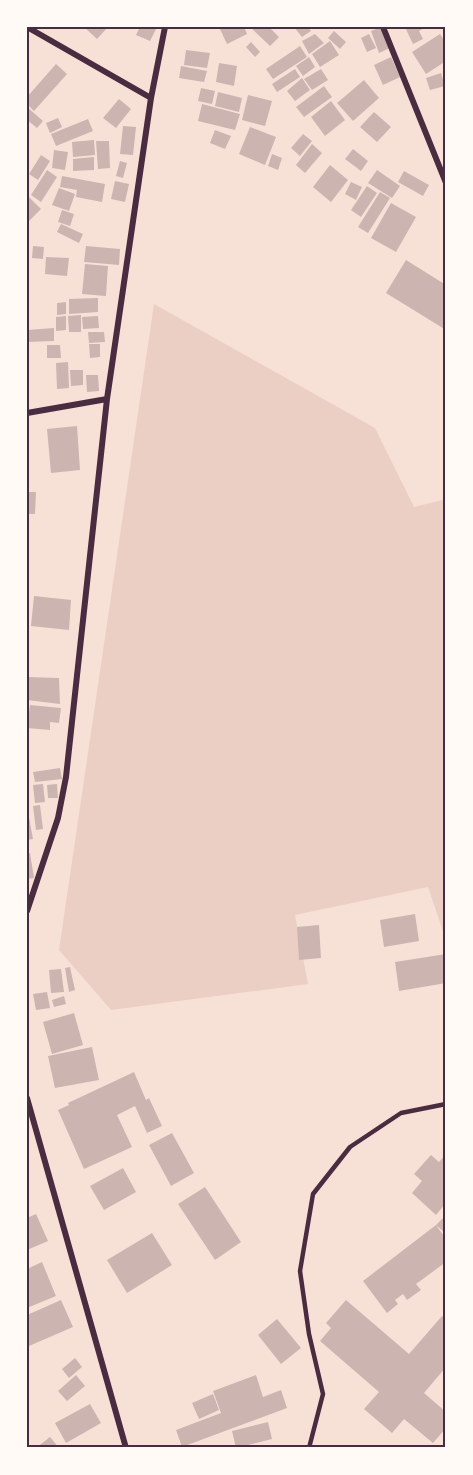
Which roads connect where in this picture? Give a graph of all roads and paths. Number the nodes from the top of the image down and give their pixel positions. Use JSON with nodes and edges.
{"nodes":[{"id":1,"x":27,"y":27,"type":"edge"},
{"id":2,"x":165,"y":27,"type":"edge"},
{"id":3,"x":383,"y":27,"type":"edge"},
{"id":4,"x":151,"y":98,"type":"junction"},
{"id":5,"x":446,"y":183,"type":"edge"},
{"id":6,"x":108,"y":399,"type":"junction"},
{"id":7,"x":27,"y":413,"type":"edge"},
{"id":8,"x":27,"y":911,"type":"edge"},
{"id":9,"x":27,"y":1098,"type":"edge"},
{"id":10,"x":446,"y":1104,"type":"edge"},
{"id":11,"x":126,"y":1448,"type":"edge"},
{"id":12,"x":309,"y":1448,"type":"edge"}],
"edges":[{"from":1,"to":4,"type":"street"},
{"from":2,"to":4,"type":"street"},
{"from":3,"to":5,"type":"street"},
{"from":4,"to":6,"type":"street"},
{"from":6,"to":7,"type":"street"},
{"from":6,"to":8,"type":"street"},
{"from":9,"to":11,"type":"street"},
{"from":10,"to":12,"type":"lane"}]}
